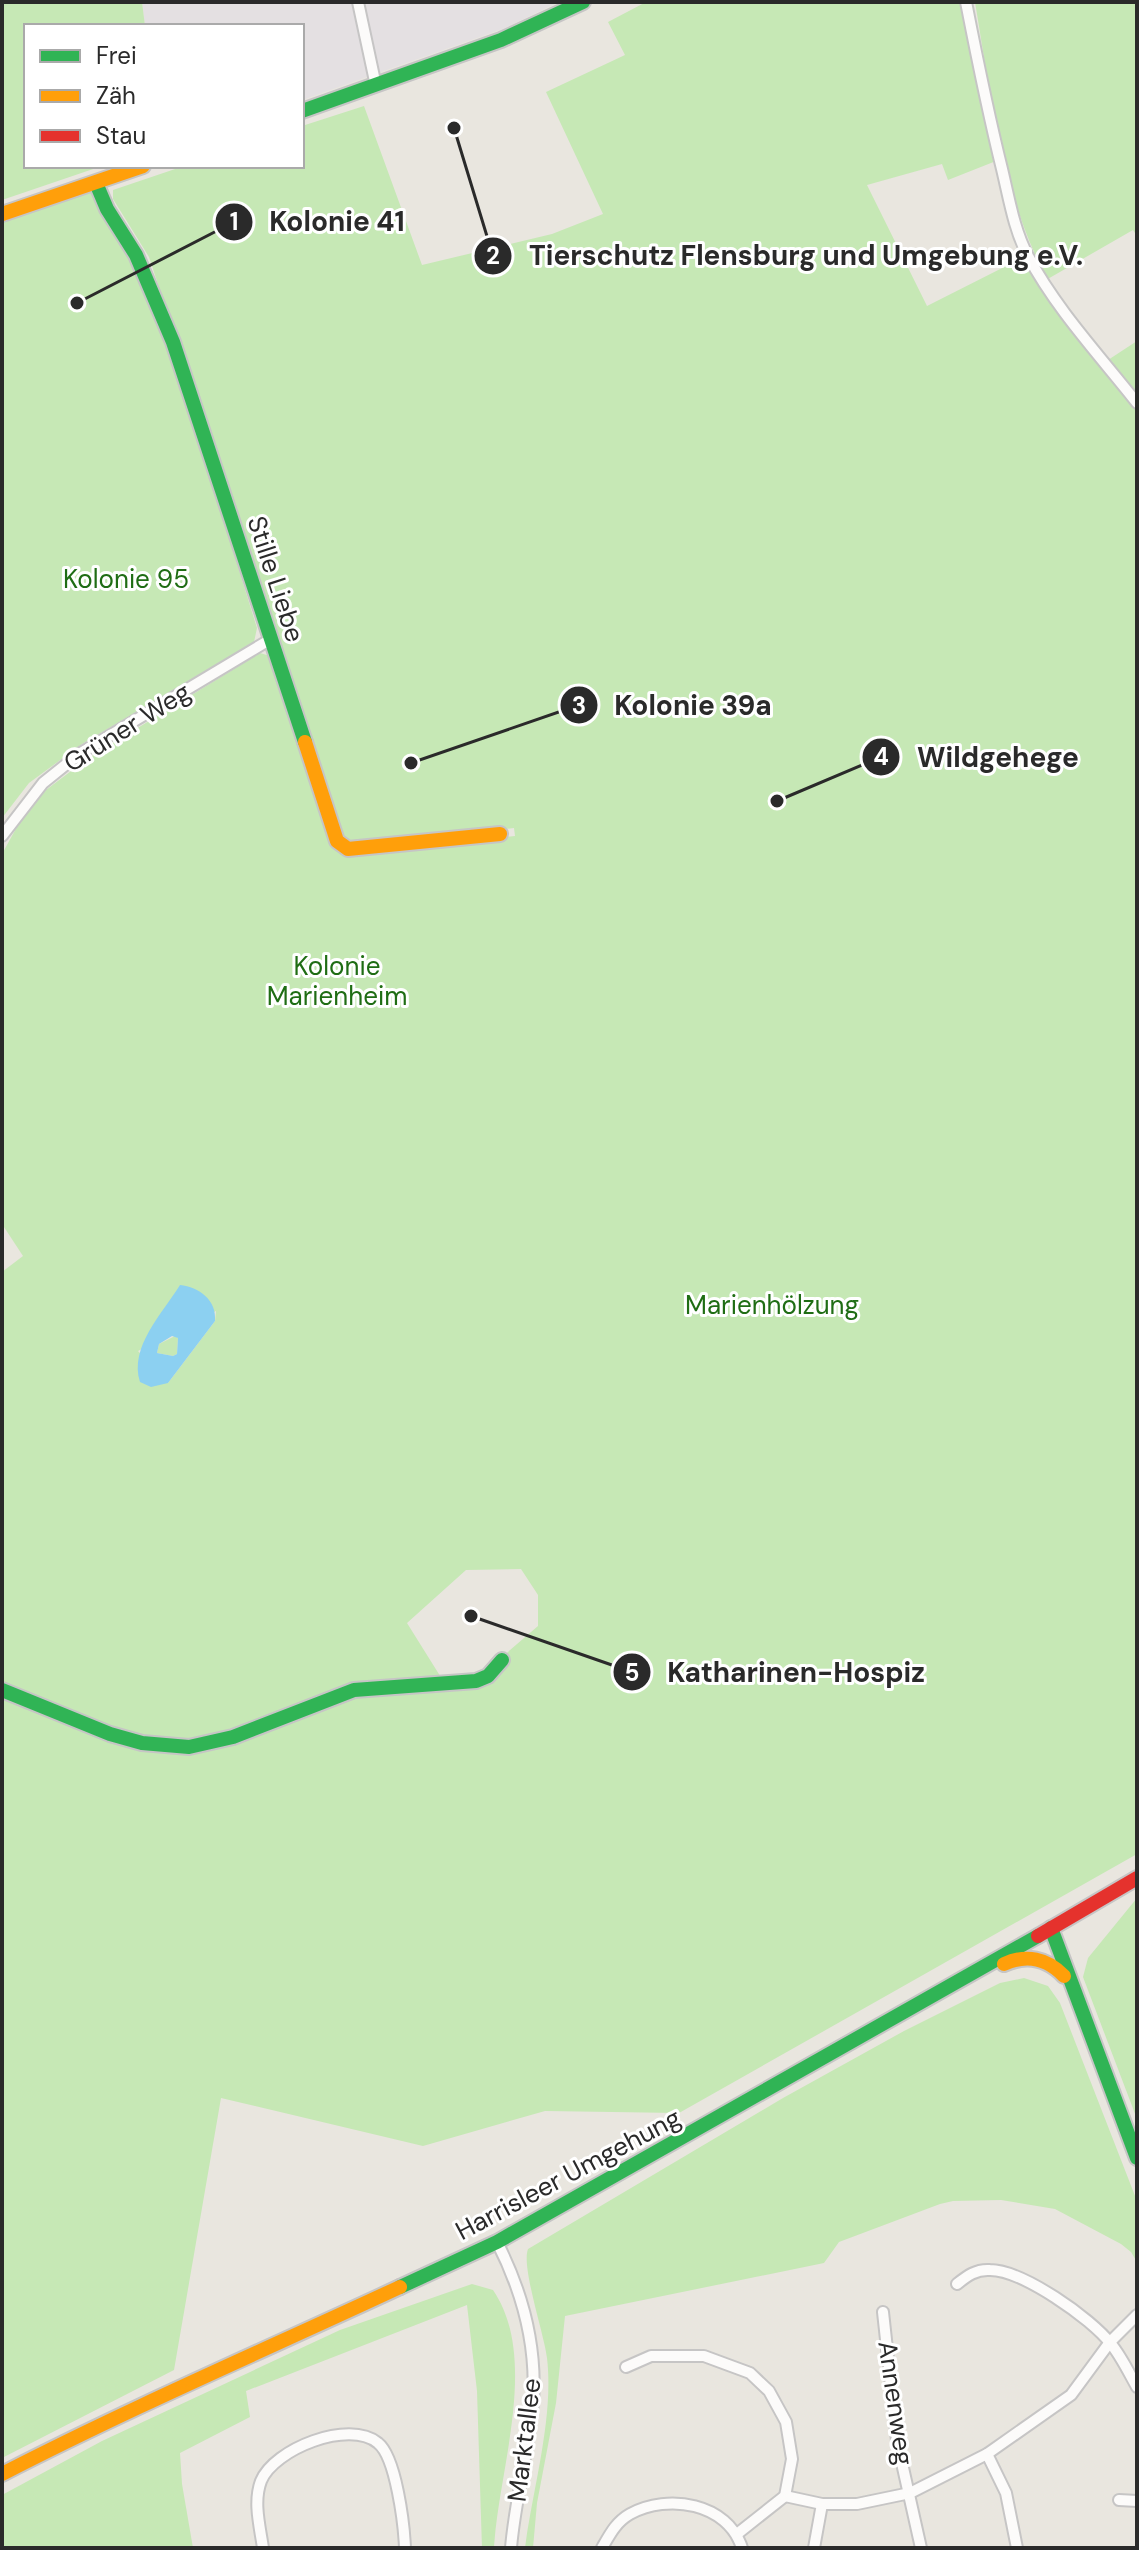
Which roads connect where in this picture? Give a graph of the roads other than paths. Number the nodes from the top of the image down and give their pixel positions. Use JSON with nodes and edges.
{"nodes":[{"id":1,"x":358,"y":2,"type":"edge"},
{"id":2,"x":583,"y":2,"type":"edge"},
{"id":3,"x":966,"y":2,"type":"edge"},
{"id":4,"x":376,"y":86,"type":"junction"},
{"id":5,"x":304,"y":110,"type":"edge"},
{"id":6,"x":137,"y":168,"type":"edge"},
{"id":7,"x":96,"y":183,"type":"junction"},
{"id":8,"x":2,"y":214,"type":"edge"},
{"id":9,"x":1137,"y":403,"type":"edge"},
{"id":10,"x":271,"y":639,"type":"junction"},
{"id":11,"x":500,"y":834,"type":"dead end"},
{"id":12,"x":2,"y":836,"type":"edge"},
{"id":13,"x":502,"y":1660,"type":"dead end"},
{"id":14,"x":2,"y":1690,"type":"edge"},
{"id":15,"x":1137,"y":1878,"type":"edge"},
{"id":16,"x":1051,"y":1928,"type":"junction"},
{"id":17,"x":1071,"y":1986,"type":"junction"},
{"id":18,"x":931,"y":1998,"type":"junction"},
{"id":19,"x":1132,"y":2127,"type":"edge"},
{"id":20,"x":1137,"y":2158,"type":"edge"},
{"id":21,"x":497,"y":2242,"type":"junction"},
{"id":22,"x":957,"y":2284,"type":"dead end"},
{"id":23,"x":883,"y":2312,"type":"dead end"},
{"id":24,"x":1137,"y":2315,"type":"edge"},
{"id":25,"x":1110,"y":2342,"type":"junction"},
{"id":26,"x":626,"y":2367,"type":"dead end"},
{"id":27,"x":1137,"y":2387,"type":"edge"},
{"id":28,"x":987,"y":2454,"type":"junction"},
{"id":29,"x":2,"y":2474,"type":"edge"},
{"id":30,"x":910,"y":2493,"type":"junction"},
{"id":31,"x":785,"y":2496,"type":"junction"},
{"id":32,"x":1119,"y":2500,"type":"dead end"},
{"id":33,"x":1137,"y":2501,"type":"edge"},
{"id":34,"x":822,"y":2504,"type":"junction"},
{"id":35,"x":737,"y":2534,"type":"junction"},
{"id":36,"x":263,"y":2548,"type":"edge"},
{"id":37,"x":405,"y":2548,"type":"edge"},
{"id":38,"x":511,"y":2548,"type":"edge"},
{"id":39,"x":602,"y":2548,"type":"edge"},
{"id":40,"x":742,"y":2548,"type":"edge"},
{"id":41,"x":814,"y":2548,"type":"edge"},
{"id":42,"x":921,"y":2548,"type":"edge"},
{"id":43,"x":1017,"y":2548,"type":"edge"}],
"edges":[{"from":1,"to":4,"type":"street"},
{"from":2,"to":4,"type":"street"},
{"from":3,"to":9,"type":"street"},
{"from":4,"to":5,"type":"street"},
{"from":6,"to":7,"type":"street"},
{"from":7,"to":8,"type":"street"},
{"from":7,"to":10,"type":"street","name":"Stille Liebe"},
{"from":10,"to":11,"type":"street","name":"Stille Liebe"},
{"from":10,"to":12,"type":"street","name":"Grüner Weg"},
{"from":13,"to":14,"type":"street"},
{"from":15,"to":16,"type":"street","name":"Harrisleer Umgehung"},
{"from":16,"to":17,"type":"street"},
{"from":16,"to":18,"type":"street","name":"Harrisleer Umgehung"},
{"from":17,"to":18,"type":"street"},
{"from":17,"to":19,"type":"street"},
{"from":18,"to":21,"type":"street","name":"Harrisleer Umgehung"},
{"from":19,"to":20,"type":"street"},
{"from":21,"to":29,"type":"street","name":"Harrisleer Umgehung"},
{"from":21,"to":38,"type":"street","name":"Marktallee"},
{"from":22,"to":25,"type":"street"},
{"from":23,"to":30,"type":"street","name":"Annenweg"},
{"from":24,"to":25,"type":"street"},
{"from":25,"to":27,"type":"street"},
{"from":25,"to":28,"type":"street"},
{"from":26,"to":31,"type":"street"},
{"from":28,"to":30,"type":"street"},
{"from":28,"to":43,"type":"street"},
{"from":30,"to":34,"type":"street"},
{"from":30,"to":42,"type":"street","name":"Annenweg"},
{"from":31,"to":34,"type":"street"},
{"from":31,"to":35,"type":"street"},
{"from":32,"to":33,"type":"street"},
{"from":34,"to":41,"type":"street"},
{"from":35,"to":39,"type":"street"},
{"from":35,"to":40,"type":"street"},
{"from":36,"to":37,"type":"street"}]}
